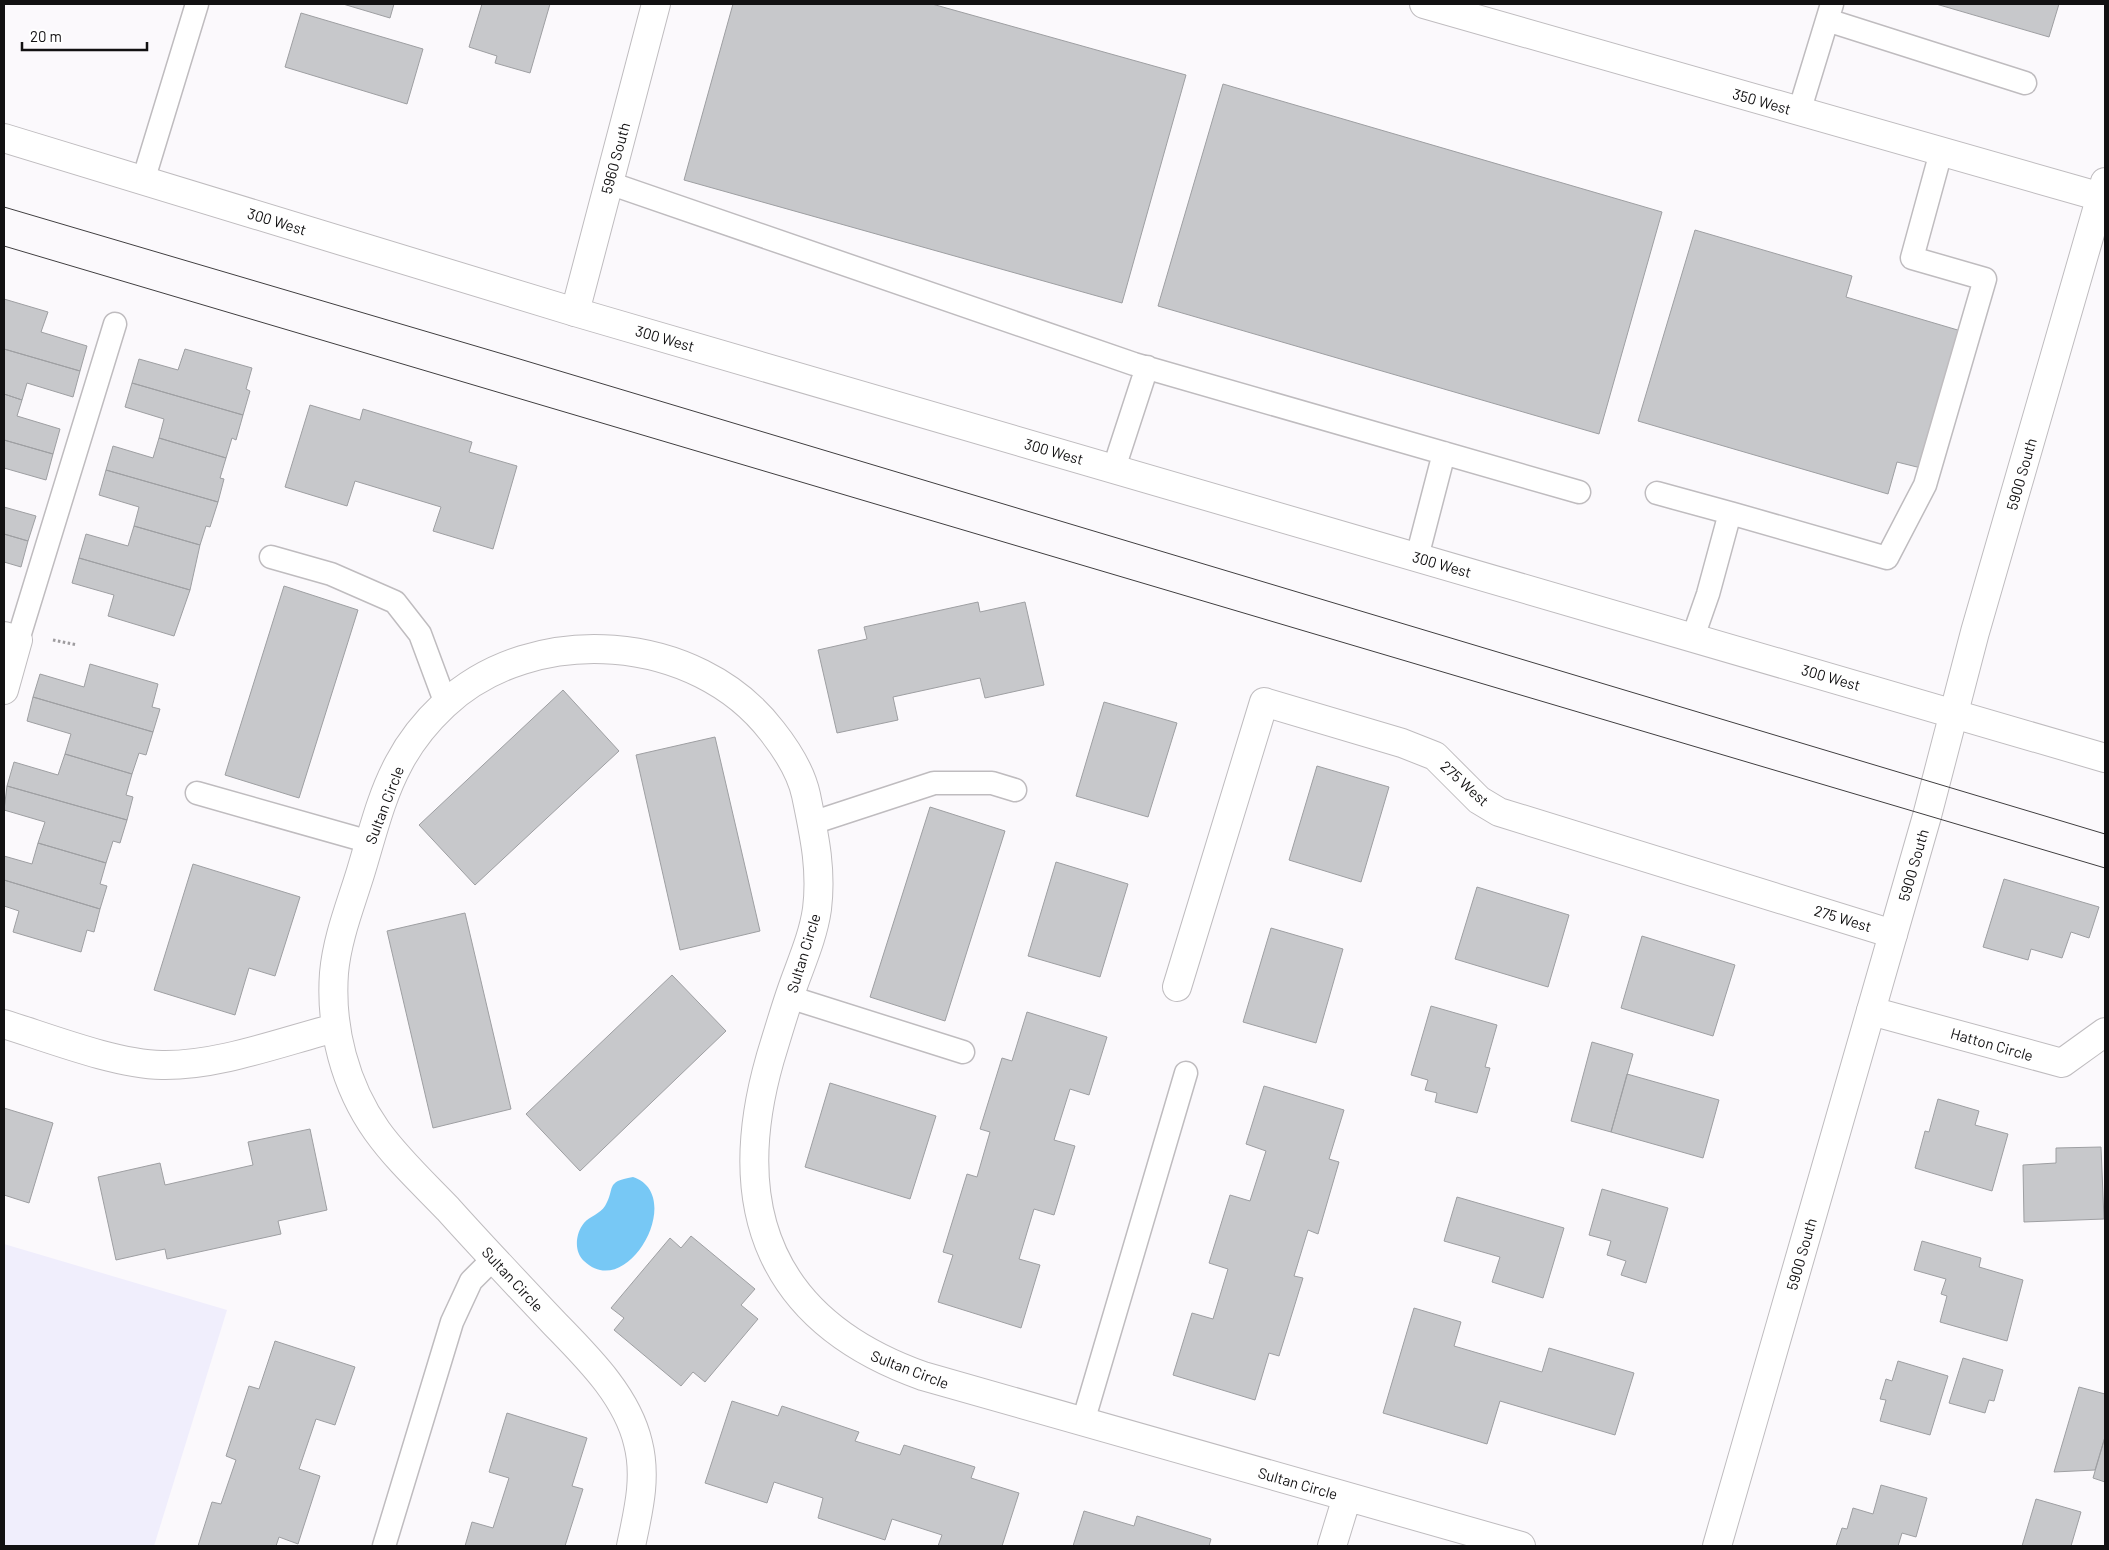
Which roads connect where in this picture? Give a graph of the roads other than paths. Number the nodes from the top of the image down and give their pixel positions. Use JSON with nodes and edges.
{"nodes":[{"id":1,"x":197,"y":4,"type":"edge"},
{"id":2,"x":656,"y":4,"type":"edge"},
{"id":3,"x":1424,"y":4,"type":"edge"},
{"id":4,"x":1457,"y":8,"type":"edge"},
{"id":5,"x":1829,"y":12,"type":"edge"},
{"id":6,"x":2026,"y":83,"type":"dead end"},
{"id":7,"x":1798,"y":112,"type":"junction"},
{"id":8,"x":4,"y":138,"type":"edge"},
{"id":9,"x":1940,"y":152,"type":"junction"},
{"id":10,"x":143,"y":181,"type":"junction"},
{"id":11,"x":608,"y":183,"type":"junction"},
{"id":12,"x":2103,"y":190,"type":"edge"},
{"id":13,"x":575,"y":312,"type":"junction"},
{"id":14,"x":115,"y":324,"type":"dead end"},
{"id":15,"x":1147,"y":367,"type":"junction"},
{"id":16,"x":1444,"y":453,"type":"junction"},
{"id":17,"x":1114,"y":468,"type":"junction"},
{"id":18,"x":1579,"y":492,"type":"dead end"},
{"id":19,"x":1657,"y":493,"type":"dead end"},
{"id":20,"x":1730,"y":513,"type":"junction"},
{"id":21,"x":271,"y":557,"type":"dead end"},
{"id":22,"x":1417,"y":557,"type":"junction"},
{"id":23,"x":1693,"y":637,"type":"junction"},
{"id":24,"x":11,"y":638,"type":"edge"},
{"id":25,"x":4,"y":690,"type":"edge"},
{"id":26,"x":446,"y":704,"type":"junction"},
{"id":27,"x":1954,"y":713,"type":"junction"},
{"id":28,"x":2105,"y":758,"type":"edge"},
{"id":29,"x":1015,"y":790,"type":"dead end"},
{"id":30,"x":197,"y":793,"type":"dead end"},
{"id":31,"x":812,"y":823,"type":"junction"},
{"id":32,"x":370,"y":842,"type":"junction"},
{"id":33,"x":1893,"y":934,"type":"junction"},
{"id":34,"x":1177,"y":987,"type":"dead end"},
{"id":35,"x":789,"y":997,"type":"junction"},
{"id":36,"x":1871,"y":1011,"type":"junction"},
{"id":37,"x":4,"y":1024,"type":"edge"},
{"id":38,"x":335,"y":1028,"type":"junction"},
{"id":39,"x":2105,"y":1032,"type":"edge"},
{"id":40,"x":963,"y":1052,"type":"dead end"},
{"id":41,"x":1186,"y":1073,"type":"dead end"},
{"id":42,"x":493,"y":1258,"type":"junction"},
{"id":43,"x":1083,"y":1422,"type":"junction"},
{"id":44,"x":1347,"y":1498,"type":"junction"},
{"id":45,"x":384,"y":1546,"type":"edge"},
{"id":46,"x":631,"y":1546,"type":"edge"},
{"id":47,"x":1332,"y":1546,"type":"edge"},
{"id":48,"x":1521,"y":1546,"type":"edge"},
{"id":49,"x":1717,"y":1546,"type":"edge"}],
"edges":[{"from":1,"to":10,"type":"lane"},
{"from":2,"to":11,"type":"street","name":"5960 South"},
{"from":3,"to":4,"type":"street","name":"350 West"},
{"from":4,"to":7,"type":"street","name":"350 West"},
{"from":5,"to":6,"type":"lane"},
{"from":5,"to":7,"type":"lane"},
{"from":7,"to":9,"type":"street","name":"350 West"},
{"from":8,"to":10,"type":"street","name":"300 West"},
{"from":9,"to":12,"type":"street","name":"350 West"},
{"from":9,"to":20,"type":"lane"},
{"from":10,"to":13,"type":"street","name":"300 West"},
{"from":11,"to":13,"type":"street","name":"5960 South"},
{"from":11,"to":15,"type":"lane"},
{"from":12,"to":27,"type":"street","name":"5900 South"},
{"from":13,"to":17,"type":"street","name":"300 West"},
{"from":14,"to":24,"type":"lane"},
{"from":15,"to":16,"type":"lane"},
{"from":15,"to":17,"type":"lane"},
{"from":16,"to":18,"type":"lane"},
{"from":16,"to":22,"type":"lane"},
{"from":17,"to":22,"type":"street","name":"300 West"},
{"from":19,"to":20,"type":"lane"},
{"from":20,"to":23,"type":"lane"},
{"from":21,"to":26,"type":"lane"},
{"from":22,"to":23,"type":"street","name":"300 West"},
{"from":23,"to":27,"type":"street","name":"300 West"},
{"from":24,"to":25,"type":"street"},
{"from":26,"to":31,"type":"street","name":"Sultan Circle"},
{"from":26,"to":32,"type":"street","name":"Sultan Circle"},
{"from":27,"to":28,"type":"street","name":"300 West"},
{"from":27,"to":33,"type":"street","name":"5900 South"},
{"from":29,"to":31,"type":"lane"},
{"from":30,"to":32,"type":"lane"},
{"from":31,"to":35,"type":"street","name":"Sultan Circle"},
{"from":32,"to":38,"type":"street","name":"Sultan Circle"},
{"from":33,"to":34,"type":"street","name":"275 West"},
{"from":33,"to":36,"type":"street","name":"5900 South"},
{"from":35,"to":40,"type":"lane"},
{"from":35,"to":43,"type":"street","name":"Sultan Circle"},
{"from":36,"to":39,"type":"street","name":"Hatton Circle"},
{"from":36,"to":49,"type":"street","name":"5900 South"},
{"from":37,"to":38,"type":"street"},
{"from":38,"to":42,"type":"street","name":"Sultan Circle"},
{"from":41,"to":43,"type":"lane"},
{"from":42,"to":45,"type":"lane"},
{"from":42,"to":46,"type":"street","name":"Sultan Circle"},
{"from":43,"to":44,"type":"street","name":"Sultan Circle"},
{"from":44,"to":47,"type":"street","name":"Sultan Circle"},
{"from":44,"to":48,"type":"street","name":"Sultan Circle"}]}
